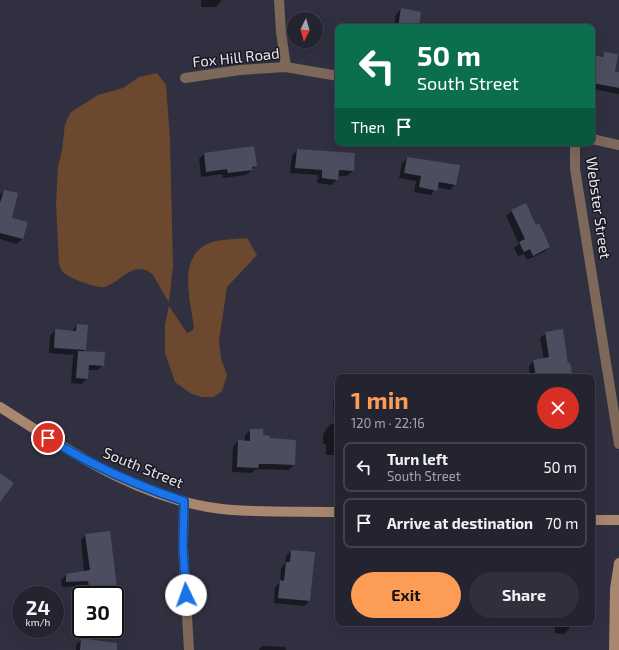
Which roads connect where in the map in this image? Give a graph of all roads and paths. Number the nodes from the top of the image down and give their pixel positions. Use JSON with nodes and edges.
{"nodes":[{"id":1,"x":279,"y":0,"type":"edge"},
{"id":2,"x":286,"y":67,"type":"junction"},
{"id":3,"x":335,"y":75,"type":"edge"},
{"id":4,"x":185,"y":78,"type":"dead end"},
{"id":5,"x":595,"y":140,"type":"edge"},
{"id":6,"x":619,"y":145,"type":"edge"},
{"id":7,"x":575,"y":146,"type":"edge"},
{"id":8,"x":0,"y":408,"type":"edge"},
{"id":9,"x":619,"y":444,"type":"edge"},
{"id":10,"x":184,"y":501,"type":"junction"},
{"id":11,"x":335,"y":512,"type":"edge"},
{"id":12,"x":595,"y":520,"type":"edge"},
{"id":13,"x":619,"y":520,"type":"edge"},
{"id":14,"x":619,"y":563,"type":"edge"},
{"id":15,"x":189,"y":650,"type":"edge"},
{"id":16,"x":614,"y":650,"type":"edge"}],
"edges":[{"from":1,"to":2,"type":"street"},
{"from":2,"to":3,"type":"street","name":"Fox Hill Road"},
{"from":2,"to":4,"type":"street","name":"Fox Hill Road"},
{"from":5,"to":6,"type":"street"},
{"from":7,"to":9,"type":"street","name":"Webster Street"},
{"from":8,"to":10,"type":"street","name":"South Street"},
{"from":10,"to":11,"type":"street","name":"South Street"},
{"from":10,"to":15,"type":"street"},
{"from":12,"to":13,"type":"street"},
{"from":14,"to":16,"type":"street"}]}
